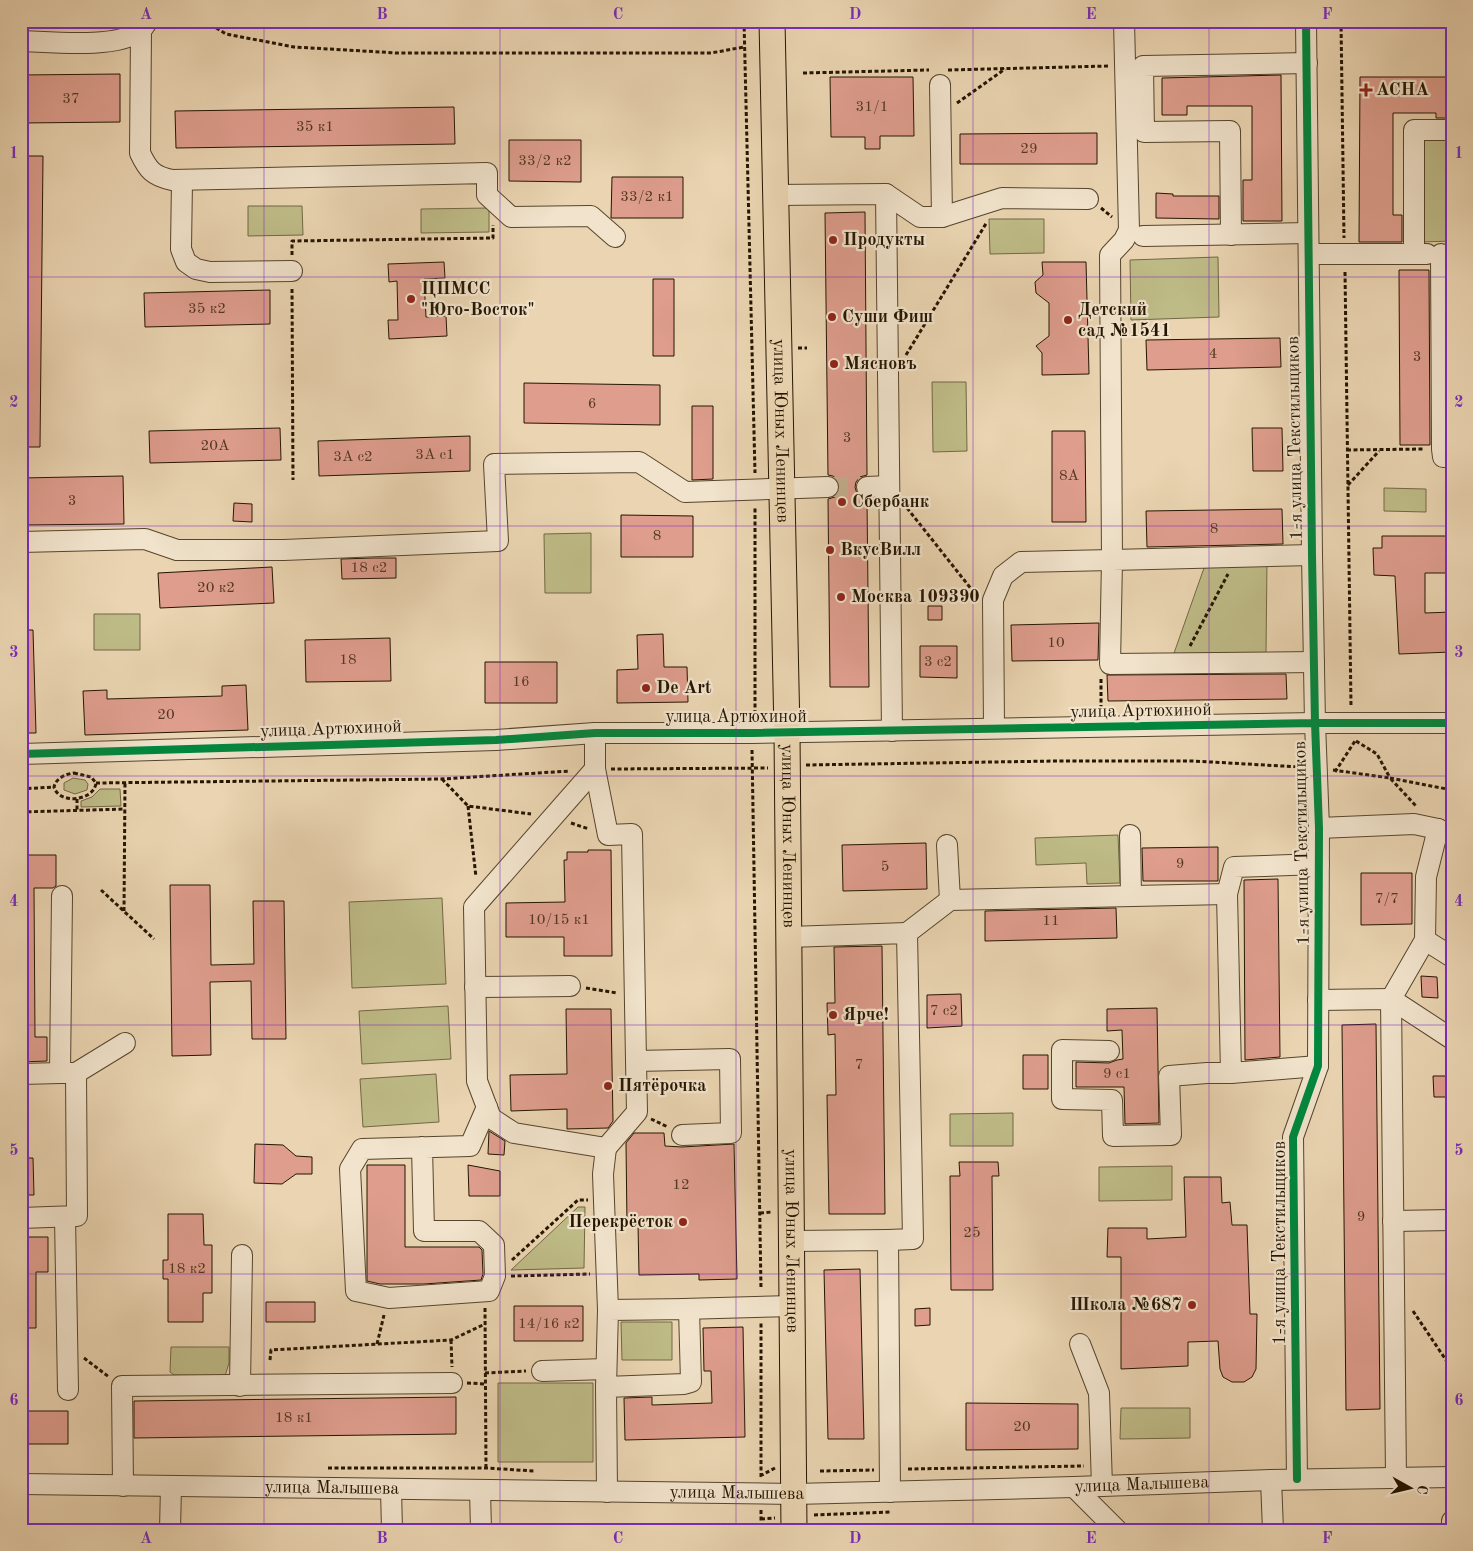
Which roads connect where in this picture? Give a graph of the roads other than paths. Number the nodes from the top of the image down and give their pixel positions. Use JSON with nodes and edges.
{"nodes":[{"id":1,"x":772,"y":21,"type":"edge"},
{"id":2,"x":1124,"y":21,"type":"edge"},
{"id":3,"x":1306,"y":21,"type":"edge"},
{"id":4,"x":144,"y":26,"type":"edge"},
{"id":5,"x":21,"y":41,"type":"edge"},
{"id":6,"x":1307,"y":63,"type":"junction"},
{"id":7,"x":942,"y":75,"type":"road end"},
{"id":8,"x":1452,"y":130,"type":"edge"},
{"id":9,"x":182,"y":180,"type":"junction"},
{"id":10,"x":886,"y":194,"type":"junction"},
{"id":11,"x":775,"y":195,"type":"junction"},
{"id":12,"x":1088,"y":199,"type":"dead end"},
{"id":13,"x":942,"y":217,"type":"junction"},
{"id":14,"x":1308,"y":233,"type":"junction"},
{"id":15,"x":1232,"y":235,"type":"junction"},
{"id":16,"x":1143,"y":236,"type":"dead end"},
{"id":17,"x":614,"y":237,"type":"dead end"},
{"id":18,"x":1309,"y":254,"type":"junction"},
{"id":19,"x":1414,"y":254,"type":"junction"},
{"id":20,"x":1446,"y":254,"type":"edge"},
{"id":21,"x":292,"y":271,"type":"road end"},
{"id":22,"x":1447,"y":453,"type":"edge"},
{"id":23,"x":889,"y":486,"type":"junction"},
{"id":24,"x":828,"y":487,"type":"tunnel mouth"},
{"id":25,"x":867,"y":487,"type":"tunnel mouth"},
{"id":26,"x":782,"y":488,"type":"junction"},
{"id":27,"x":21,"y":542,"type":"edge"},
{"id":28,"x":1312,"y":555,"type":"junction"},
{"id":29,"x":1112,"y":560,"type":"junction"},
{"id":30,"x":1314,"y":662,"type":"junction"},
{"id":31,"x":1315,"y":723,"type":"junction"},
{"id":32,"x":1452,"y":723,"type":"edge"},
{"id":33,"x":994,"y":728,"type":"junction"},
{"id":34,"x":892,"y":731,"type":"junction"},
{"id":35,"x":595,"y":732,"type":"junction"},
{"id":36,"x":787,"y":733,"type":"junction"},
{"id":37,"x":21,"y":754,"type":"edge"},
{"id":38,"x":595,"y":769,"type":"junction"},
{"id":39,"x":1319,"y":828,"type":"junction"},
{"id":40,"x":1445,"y":833,"type":"edge"},
{"id":41,"x":1130,"y":835,"type":"dead end"},
{"id":42,"x":947,"y":845,"type":"dead end"},
{"id":43,"x":1319,"y":864,"type":"junction"},
{"id":44,"x":1227,"y":894,"type":"junction"},
{"id":45,"x":62,"y":896,"type":"dead end"},
{"id":46,"x":1131,"y":896,"type":"junction"},
{"id":47,"x":950,"y":900,"type":"junction"},
{"id":48,"x":907,"y":933,"type":"junction"},
{"id":49,"x":789,"y":937,"type":"junction"},
{"id":50,"x":1425,"y":940,"type":"junction"},
{"id":51,"x":1452,"y":957,"type":"edge"},
{"id":52,"x":570,"y":986,"type":"road end"},
{"id":53,"x":475,"y":987,"type":"junction"},
{"id":54,"x":1391,"y":999,"type":"junction"},
{"id":55,"x":1318,"y":1000,"type":"junction"},
{"id":56,"x":1452,"y":1039,"type":"edge"},
{"id":57,"x":125,"y":1043,"type":"dead end"},
{"id":58,"x":1109,"y":1051,"type":"dead end"},
{"id":59,"x":636,"y":1061,"type":"junction"},
{"id":60,"x":1318,"y":1066,"type":"junction"},
{"id":61,"x":68,"y":1073,"type":"junction"},
{"id":62,"x":1231,"y":1073,"type":"junction"},
{"id":63,"x":21,"y":1074,"type":"edge"},
{"id":64,"x":487,"y":1107,"type":"junction"},
{"id":65,"x":682,"y":1135,"type":"road end"},
{"id":66,"x":422,"y":1147,"type":"junction"},
{"id":67,"x":606,"y":1148,"type":"junction"},
{"id":68,"x":65,"y":1217,"type":"junction"},
{"id":69,"x":21,"y":1218,"type":"edge"},
{"id":70,"x":1452,"y":1220,"type":"edge"},
{"id":71,"x":1393,"y":1221,"type":"junction"},
{"id":72,"x":888,"y":1240,"type":"junction"},
{"id":73,"x":792,"y":1241,"type":"junction"},
{"id":74,"x":242,"y":1256,"type":"dead end"},
{"id":75,"x":792,"y":1306,"type":"junction"},
{"id":76,"x":683,"y":1309,"type":"junction"},
{"id":77,"x":608,"y":1310,"type":"junction"},
{"id":78,"x":1080,"y":1344,"type":"dead end"},
{"id":79,"x":542,"y":1371,"type":"road end"},
{"id":80,"x":606,"y":1378,"type":"junction"},
{"id":81,"x":452,"y":1383,"type":"road end"},
{"id":82,"x":240,"y":1386,"type":"junction"},
{"id":83,"x":68,"y":1390,"type":"dead end"},
{"id":84,"x":1396,"y":1478,"type":"junction"},
{"id":85,"x":1452,"y":1478,"type":"edge"},
{"id":86,"x":1271,"y":1480,"type":"junction"},
{"id":87,"x":1297,"y":1480,"type":"junction"},
{"id":88,"x":21,"y":1484,"type":"edge"},
{"id":89,"x":123,"y":1486,"type":"junction"},
{"id":90,"x":171,"y":1486,"type":"junction"},
{"id":91,"x":1102,"y":1486,"type":"junction"},
{"id":92,"x":1074,"y":1487,"type":"junction"},
{"id":93,"x":391,"y":1489,"type":"junction"},
{"id":94,"x":484,"y":1490,"type":"junction"},
{"id":95,"x":607,"y":1492,"type":"junction"},
{"id":96,"x":890,"y":1492,"type":"junction"},
{"id":97,"x":794,"y":1494,"type":"junction"},
{"id":98,"x":1452,"y":1521,"type":"edge"},
{"id":99,"x":170,"y":1530,"type":"edge"},
{"id":100,"x":392,"y":1530,"type":"edge"},
{"id":101,"x":481,"y":1530,"type":"edge"},
{"id":102,"x":794,"y":1530,"type":"edge"},
{"id":103,"x":1117,"y":1530,"type":"edge"},
{"id":104,"x":1273,"y":1530,"type":"edge"},
{"id":105,"x":1452,"y":1530,"type":"edge"}],
"edges":[{"from":1,"to":11,"type":"main road","name":"улица Юных Ленинцев"},
{"from":2,"to":29,"type":"street"},
{"from":3,"to":6,"type":"street","name":"1-я улица Текстильщиков"},
{"from":4,"to":5,"type":"street"},
{"from":4,"to":9,"type":"street"},
{"from":6,"to":14,"type":"street","name":"1-я улица Текстильщиков"},
{"from":6,"to":15,"type":"street"},
{"from":7,"to":13,"type":"street"},
{"from":8,"to":19,"type":"street"},
{"from":9,"to":17,"type":"street"},
{"from":9,"to":21,"type":"street"},
{"from":10,"to":11,"type":"street"},
{"from":10,"to":13,"type":"street"},
{"from":10,"to":23,"type":"street"},
{"from":11,"to":26,"type":"main road","name":"улица Юных Ленинцев"},
{"from":12,"to":13,"type":"street"},
{"from":14,"to":15,"type":"street"},
{"from":14,"to":18,"type":"street","name":"1-я улица Текстильщиков"},
{"from":15,"to":16,"type":"street"},
{"from":18,"to":19,"type":"street"},
{"from":18,"to":28,"type":"street","name":"1-я улица Текстильщиков"},
{"from":19,"to":20,"type":"street"},
{"from":20,"to":22,"type":"street"},
{"from":23,"to":25,"type":"street"},
{"from":23,"to":34,"type":"street"},
{"from":24,"to":26,"type":"street"},
{"from":26,"to":27,"type":"street"},
{"from":26,"to":36,"type":"main road","name":"улица Юных Ленинцев"},
{"from":28,"to":29,"type":"street"},
{"from":28,"to":30,"type":"street","name":"1-я улица Текстильщиков"},
{"from":29,"to":30,"type":"street"},
{"from":29,"to":33,"type":"street"},
{"from":30,"to":31,"type":"street","name":"1-я улица Текстильщиков"},
{"from":31,"to":32,"type":"street","name":"улица Артюхиной"},
{"from":31,"to":33,"type":"street","name":"улица Артюхиной"},
{"from":31,"to":39,"type":"street","name":"1-я улица Текстильщиков"},
{"from":33,"to":34,"type":"street","name":"улица Артюхиной"},
{"from":34,"to":36,"type":"street","name":"улица Артюхиной"},
{"from":35,"to":36,"type":"street","name":"улица Артюхиной"},
{"from":35,"to":37,"type":"street","name":"улица Артюхиной"},
{"from":35,"to":38,"type":"street"},
{"from":36,"to":49,"type":"main road","name":"улица Юных Ленинцев"},
{"from":38,"to":53,"type":"street"},
{"from":38,"to":59,"type":"street"},
{"from":39,"to":40,"type":"street"},
{"from":39,"to":43,"type":"street","name":"1-я улица Текстильщиков"},
{"from":40,"to":50,"type":"street"},
{"from":41,"to":46,"type":"street"},
{"from":42,"to":47,"type":"street"},
{"from":43,"to":44,"type":"street"},
{"from":43,"to":55,"type":"street","name":"1-я улица Текстильщиков"},
{"from":44,"to":46,"type":"street"},
{"from":44,"to":62,"type":"street"},
{"from":45,"to":61,"type":"street"},
{"from":46,"to":47,"type":"street"},
{"from":47,"to":48,"type":"street"},
{"from":48,"to":49,"type":"street"},
{"from":48,"to":72,"type":"street"},
{"from":49,"to":73,"type":"main road","name":"улица Юных Ленинцев"},
{"from":50,"to":51,"type":"street"},
{"from":50,"to":54,"type":"street"},
{"from":52,"to":53,"type":"street"},
{"from":53,"to":64,"type":"street"},
{"from":54,"to":55,"type":"street"},
{"from":54,"to":56,"type":"street"},
{"from":54,"to":71,"type":"street"},
{"from":55,"to":60,"type":"street","name":"1-я улица Текстильщиков"},
{"from":57,"to":61,"type":"street"},
{"from":58,"to":62,"type":"street"},
{"from":59,"to":65,"type":"street"},
{"from":59,"to":67,"type":"street"},
{"from":60,"to":62,"type":"street"},
{"from":60,"to":87,"type":"street","name":"1-я улица Текстильщиков"},
{"from":61,"to":63,"type":"street"},
{"from":61,"to":68,"type":"street"},
{"from":64,"to":66,"type":"street"},
{"from":64,"to":67,"type":"street"},
{"from":66,"to":66,"type":"street"},
{"from":67,"to":77,"type":"street"},
{"from":68,"to":69,"type":"street"},
{"from":68,"to":83,"type":"street"},
{"from":70,"to":71,"type":"street"},
{"from":71,"to":84,"type":"street"},
{"from":72,"to":73,"type":"street"},
{"from":72,"to":96,"type":"street"},
{"from":73,"to":75,"type":"main road","name":"улица Юных Ленинцев"},
{"from":74,"to":82,"type":"street"},
{"from":75,"to":76,"type":"street"},
{"from":75,"to":97,"type":"main road","name":"улица Юных Ленинцев"},
{"from":76,"to":77,"type":"street"},
{"from":76,"to":80,"type":"street"},
{"from":77,"to":80,"type":"street"},
{"from":78,"to":91,"type":"street"},
{"from":79,"to":80,"type":"street"},
{"from":80,"to":95,"type":"street"},
{"from":81,"to":82,"type":"street"},
{"from":82,"to":89,"type":"street"},
{"from":84,"to":85,"type":"street","name":"улица Малышева"},
{"from":84,"to":87,"type":"street","name":"улица Малышева"},
{"from":86,"to":87,"type":"street","name":"улица Малышева"},
{"from":86,"to":91,"type":"street","name":"улица Малышева"},
{"from":86,"to":104,"type":"street"},
{"from":88,"to":89,"type":"street","name":"улица Малышева"},
{"from":89,"to":90,"type":"street","name":"улица Малышева"},
{"from":90,"to":93,"type":"street","name":"улица Малышева"},
{"from":90,"to":99,"type":"street"},
{"from":91,"to":92,"type":"street","name":"улица Малышева"},
{"from":92,"to":96,"type":"street","name":"улица Малышева"},
{"from":92,"to":103,"type":"street"},
{"from":93,"to":94,"type":"street","name":"улица Малышева"},
{"from":93,"to":100,"type":"street"},
{"from":94,"to":95,"type":"street","name":"улица Малышева"},
{"from":94,"to":101,"type":"street"},
{"from":95,"to":97,"type":"street","name":"улица Малышева"},
{"from":96,"to":97,"type":"street","name":"улица Малышева"},
{"from":97,"to":102,"type":"main road","name":"улица Юных Ленинцев"},
{"from":98,"to":105,"type":"street"}]}
